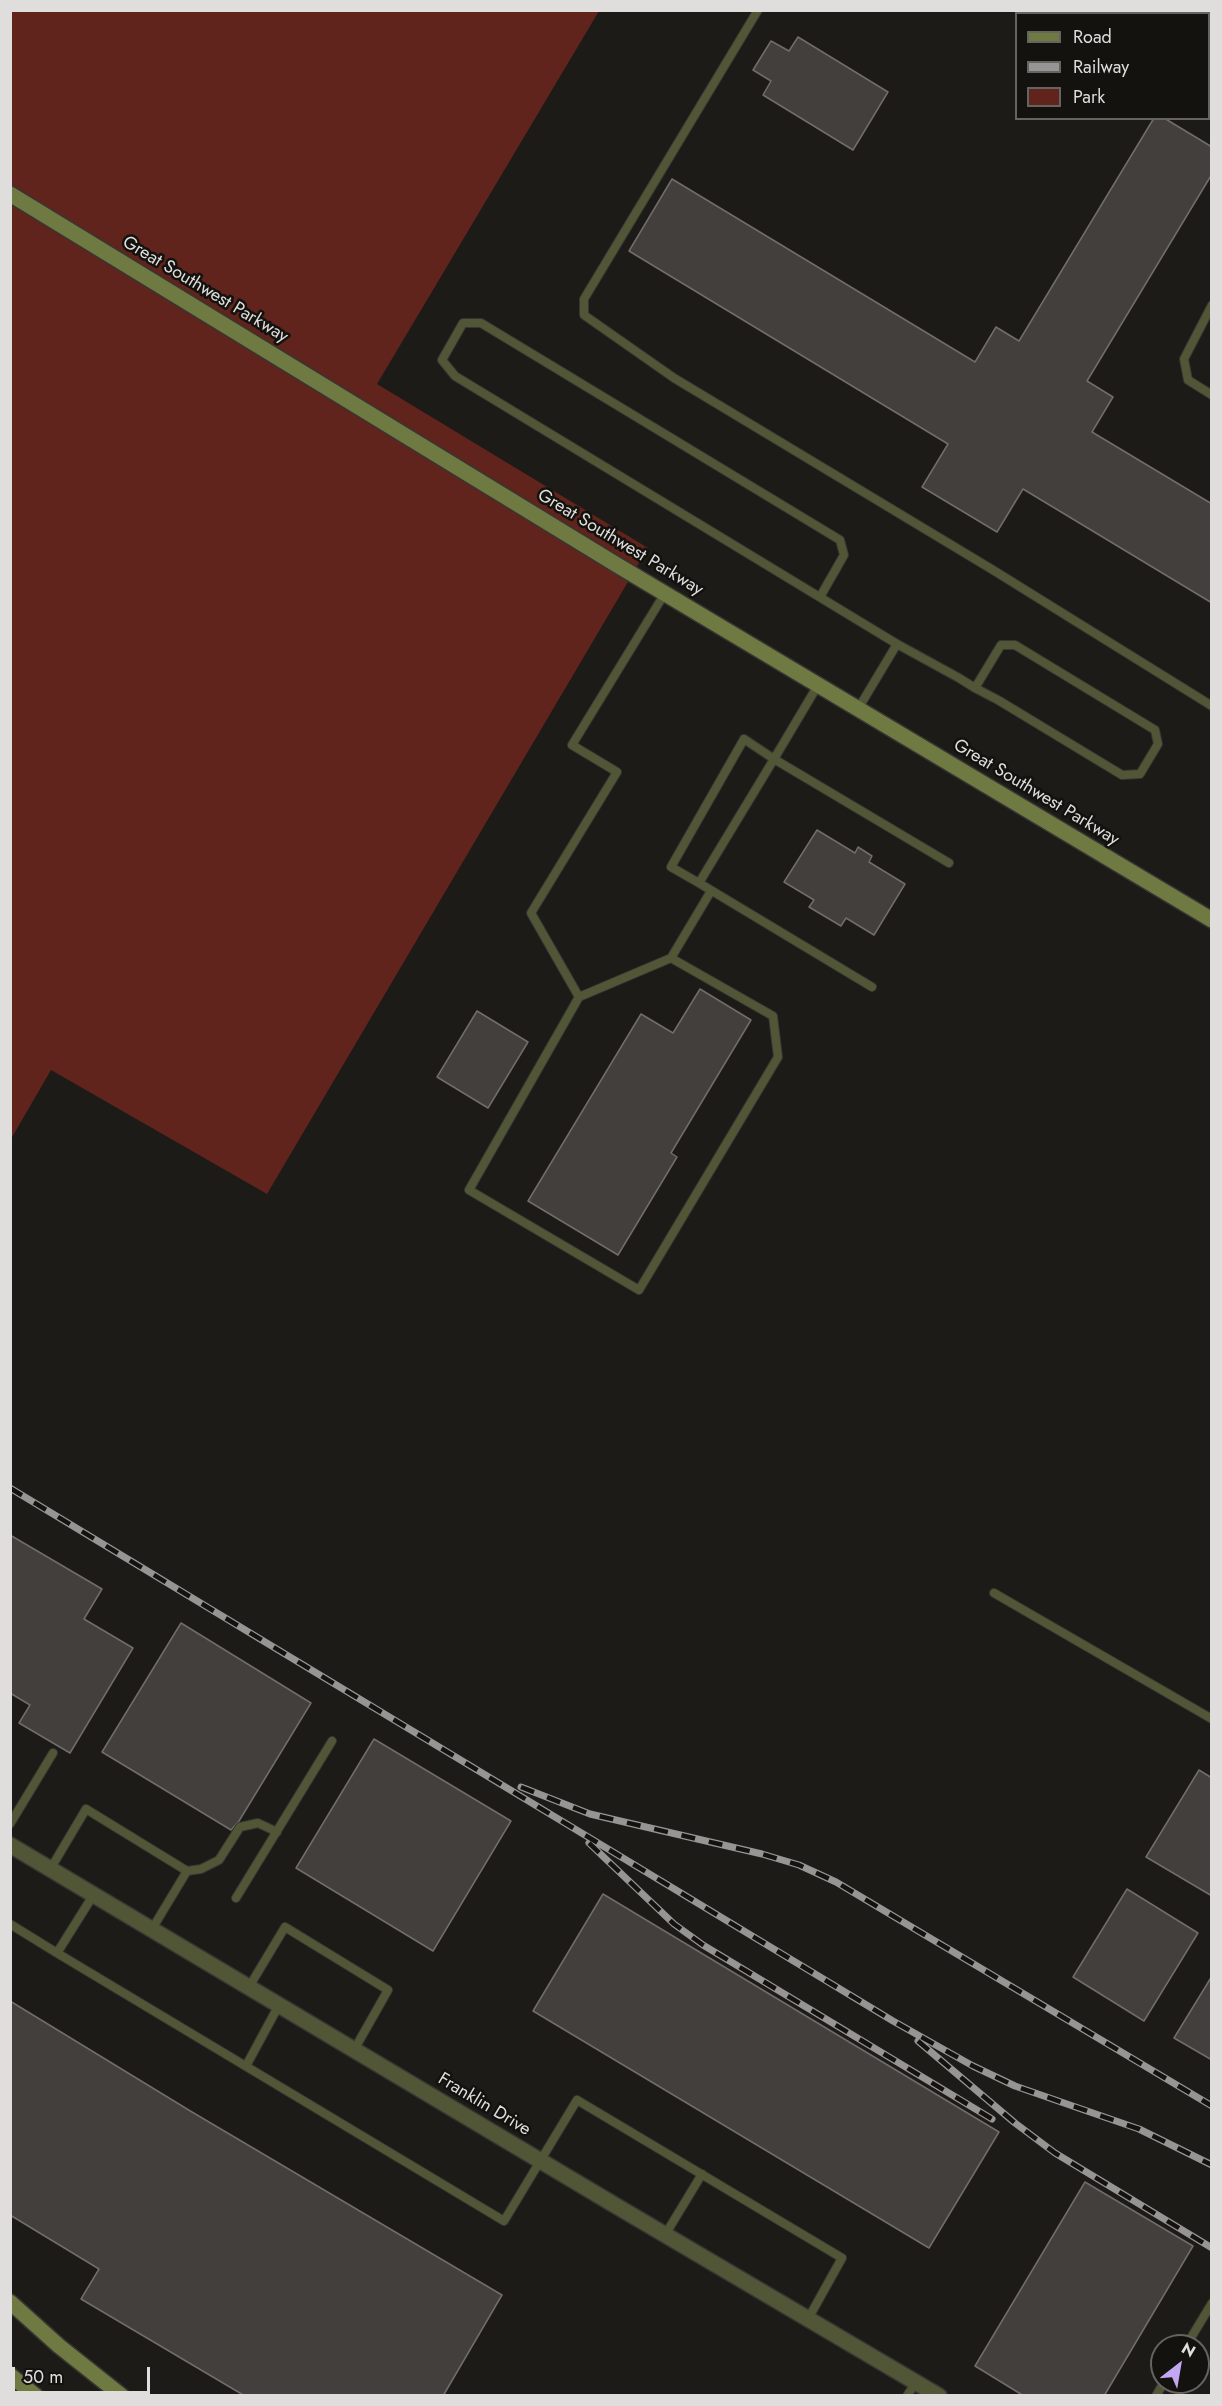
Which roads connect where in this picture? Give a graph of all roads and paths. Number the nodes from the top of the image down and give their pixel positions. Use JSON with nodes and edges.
{"nodes":[{"id":1,"x":758,"y":10,"type":"edge"},
{"id":2,"x":10,"y":194,"type":"edge"},
{"id":3,"x":1212,"y":305,"type":"edge"},
{"id":4,"x":1212,"y":395,"type":"edge"},
{"id":5,"x":665,"y":593,"type":"junction"},
{"id":6,"x":820,"y":597,"type":"junction"},
{"id":7,"x":897,"y":644,"type":"junction"},
{"id":8,"x":818,"y":685,"type":"junction"},
{"id":9,"x":975,"y":688,"type":"junction"},
{"id":10,"x":1212,"y":706,"type":"edge"},
{"id":11,"x":858,"y":709,"type":"junction"},
{"id":12,"x":774,"y":759,"type":"junction"},
{"id":13,"x":949,"y":863,"type":"dead end"},
{"id":14,"x":699,"y":884,"type":"junction"},
{"id":15,"x":711,"y":891,"type":"junction"},
{"id":16,"x":1212,"y":920,"type":"edge"},
{"id":17,"x":672,"y":958,"type":"junction"},
{"id":18,"x":872,"y":987,"type":"dead end"},
{"id":19,"x":579,"y":997,"type":"junction"},
{"id":20,"x":994,"y":1593,"type":"dead end"},
{"id":21,"x":1212,"y":1719,"type":"edge"},
{"id":22,"x":332,"y":1741,"type":"dead end"},
{"id":23,"x":53,"y":1754,"type":"dead end"},
{"id":24,"x":10,"y":1824,"type":"edge"},
{"id":25,"x":277,"y":1832,"type":"junction"},
{"id":26,"x":10,"y":1845,"type":"edge"},
{"id":27,"x":51,"y":1868,"type":"junction"},
{"id":28,"x":188,"y":1871,"type":"junction"},
{"id":29,"x":93,"y":1894,"type":"junction"},
{"id":30,"x":236,"y":1898,"type":"dead end"},
{"id":31,"x":10,"y":1924,"type":"edge"},
{"id":32,"x":152,"y":1929,"type":"junction"},
{"id":33,"x":57,"y":1953,"type":"junction"},
{"id":34,"x":249,"y":1987,"type":"junction"},
{"id":35,"x":279,"y":2005,"type":"junction"},
{"id":36,"x":354,"y":2050,"type":"junction"},
{"id":37,"x":246,"y":2066,"type":"junction"},
{"id":38,"x":540,"y":2161,"type":"junction"},
{"id":39,"x":702,"y":2174,"type":"junction"},
{"id":40,"x":665,"y":2235,"type":"junction"},
{"id":41,"x":10,"y":2302,"type":"edge"},
{"id":42,"x":1212,"y":2303,"type":"edge"},
{"id":43,"x":808,"y":2319,"type":"junction"},
{"id":44,"x":1193,"y":2334,"type":"edge"},
{"id":45,"x":10,"y":2375,"type":"edge"},
{"id":46,"x":916,"y":2382,"type":"junction"},
{"id":47,"x":36,"y":2396,"type":"edge"},
{"id":48,"x":122,"y":2396,"type":"edge"},
{"id":49,"x":907,"y":2396,"type":"edge"},
{"id":50,"x":939,"y":2396,"type":"edge"}],
"edges":[{"from":1,"to":10,"type":"lane"},
{"from":2,"to":5,"type":"street","name":"Great Southwest Parkway"},
{"from":3,"to":4,"type":"lane"},
{"from":5,"to":8,"type":"street","name":"Great Southwest Parkway"},
{"from":5,"to":19,"type":"lane"},
{"from":6,"to":6,"type":"lane"},
{"from":6,"to":7,"type":"lane"},
{"from":7,"to":9,"type":"lane"},
{"from":7,"to":11,"type":"lane"},
{"from":8,"to":11,"type":"street","name":"Great Southwest Parkway"},
{"from":8,"to":12,"type":"lane"},
{"from":9,"to":9,"type":"lane"},
{"from":11,"to":16,"type":"street","name":"Great Southwest Parkway"},
{"from":12,"to":13,"type":"lane"},
{"from":12,"to":14,"type":"lane"},
{"from":12,"to":14,"type":"lane"},
{"from":14,"to":15,"type":"lane"},
{"from":15,"to":17,"type":"lane"},
{"from":15,"to":18,"type":"lane"},
{"from":17,"to":19,"type":"lane"},
{"from":17,"to":19,"type":"lane"},
{"from":20,"to":21,"type":"lane"},
{"from":22,"to":25,"type":"lane"},
{"from":23,"to":24,"type":"lane"},
{"from":25,"to":28,"type":"lane"},
{"from":25,"to":30,"type":"lane"},
{"from":26,"to":27,"type":"street","name":"Franklin Drive"},
{"from":27,"to":28,"type":"lane"},
{"from":27,"to":29,"type":"street","name":"Franklin Drive"},
{"from":28,"to":32,"type":"lane"},
{"from":29,"to":32,"type":"street","name":"Franklin Drive"},
{"from":29,"to":33,"type":"lane"},
{"from":31,"to":33,"type":"lane"},
{"from":32,"to":34,"type":"street","name":"Franklin Drive"},
{"from":33,"to":37,"type":"lane"},
{"from":34,"to":35,"type":"street","name":"Franklin Drive"},
{"from":34,"to":36,"type":"lane"},
{"from":35,"to":36,"type":"street","name":"Franklin Drive"},
{"from":35,"to":37,"type":"lane"},
{"from":36,"to":38,"type":"street","name":"Franklin Drive"},
{"from":37,"to":38,"type":"lane"},
{"from":38,"to":39,"type":"lane"},
{"from":38,"to":40,"type":"street","name":"Franklin Drive"},
{"from":39,"to":40,"type":"lane"},
{"from":39,"to":43,"type":"lane"},
{"from":40,"to":43,"type":"street","name":"Franklin Drive"},
{"from":41,"to":48,"type":"street"},
{"from":42,"to":44,"type":"lane"},
{"from":43,"to":46,"type":"street","name":"Franklin Drive"},
{"from":45,"to":47,"type":"street"},
{"from":46,"to":49,"type":"lane"},
{"from":46,"to":50,"type":"street","name":"Franklin Drive"}]}
